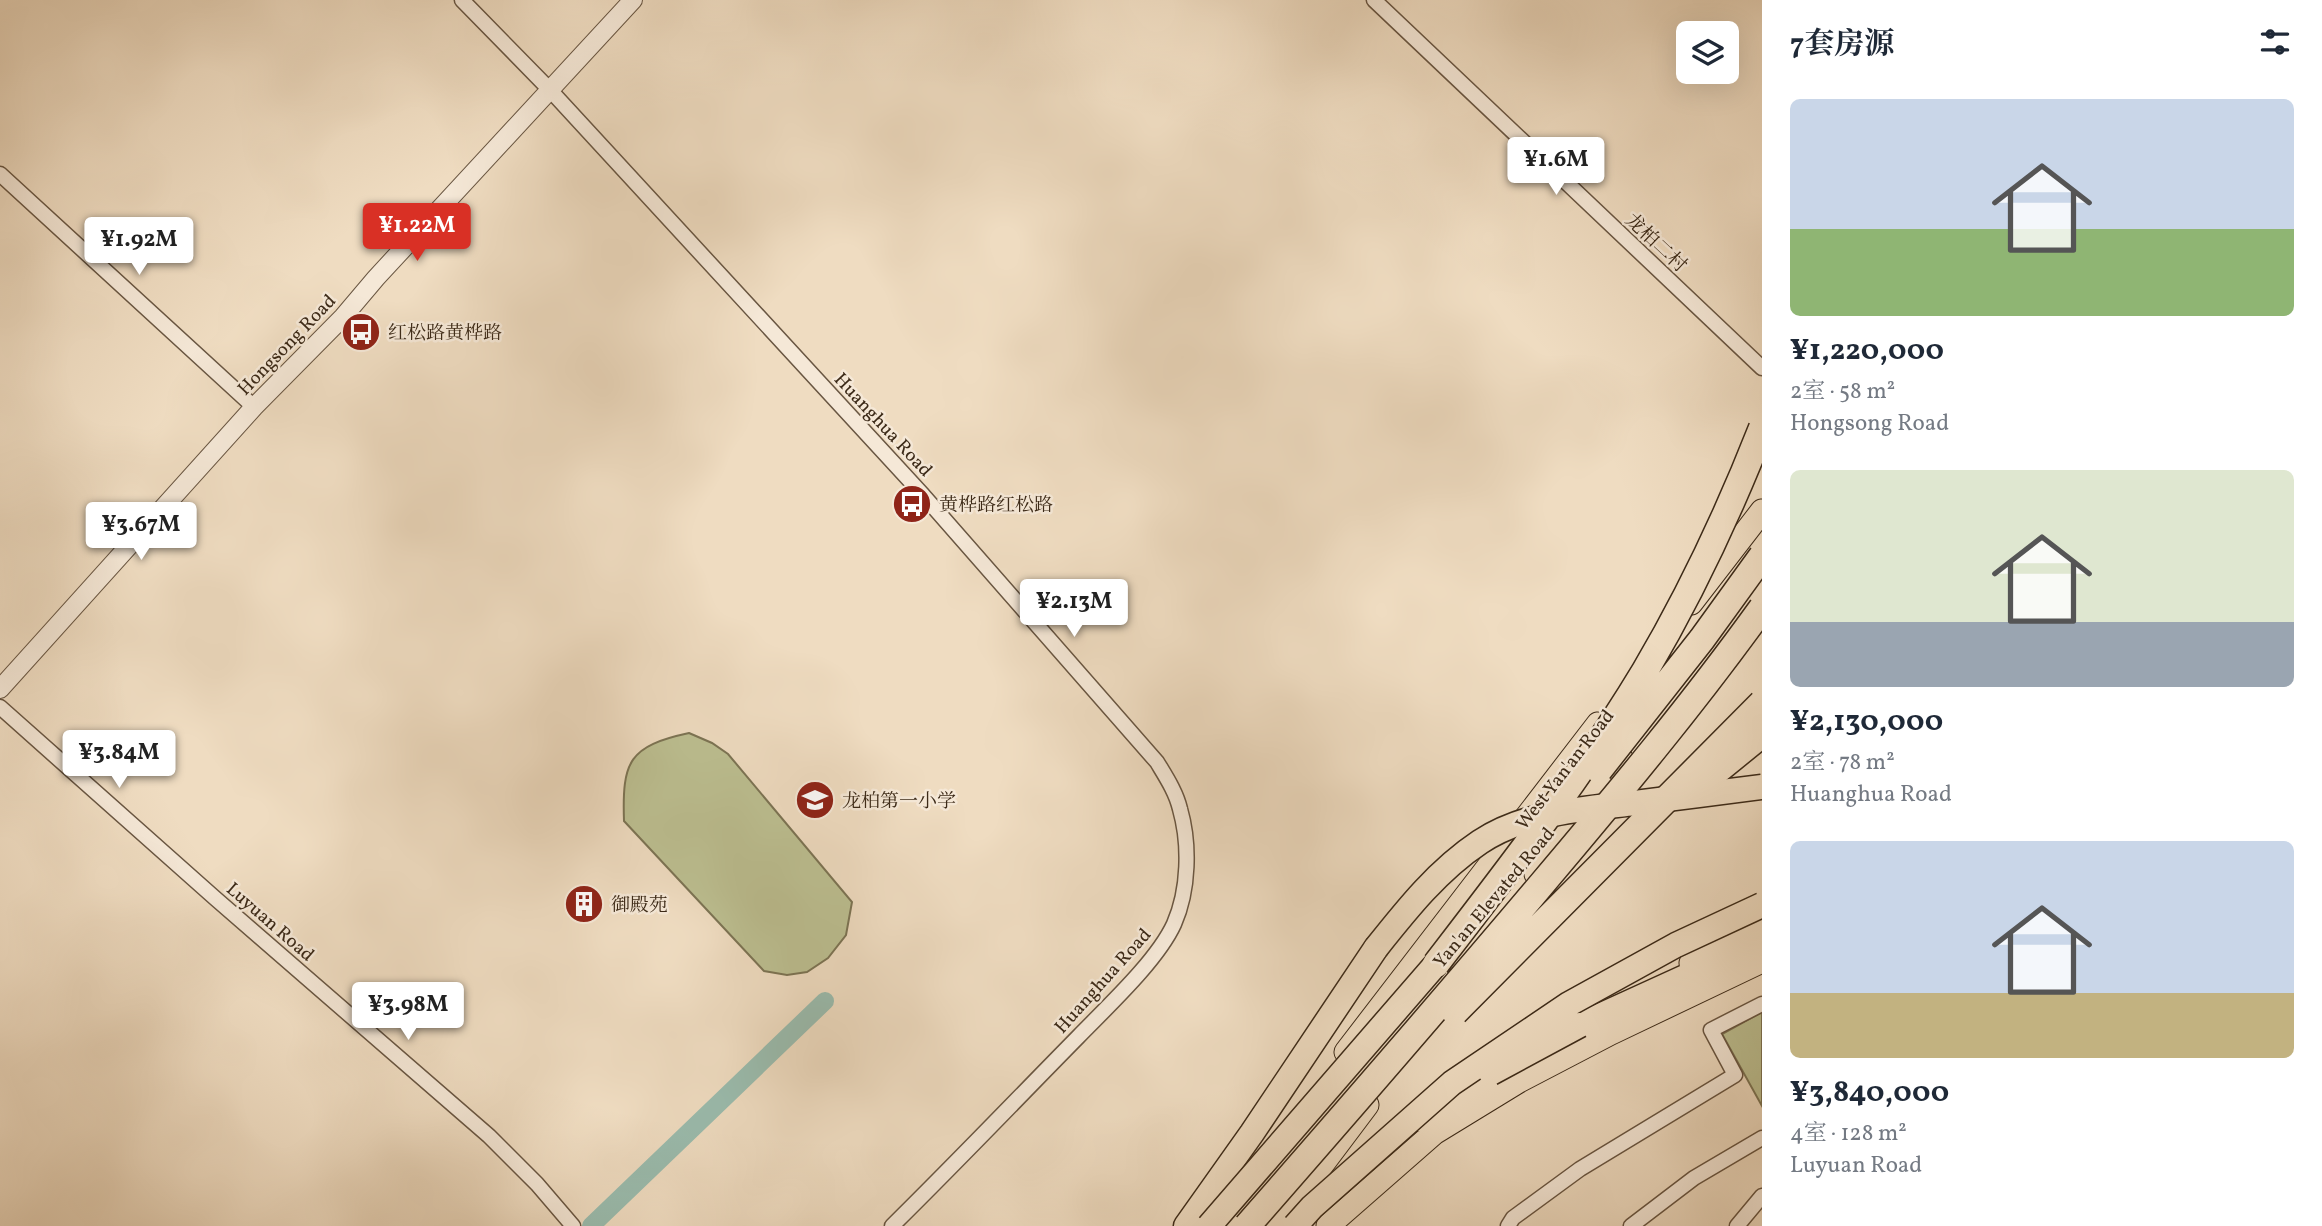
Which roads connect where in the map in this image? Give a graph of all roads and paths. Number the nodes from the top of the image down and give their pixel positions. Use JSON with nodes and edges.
{"nodes":[{"id":1,"x":463,"y":0,"type":"edge"},
{"id":2,"x":633,"y":0,"type":"edge"},
{"id":3,"x":1374,"y":0,"type":"edge"},
{"id":4,"x":551,"y":91,"type":"junction"},
{"id":5,"x":0,"y":174,"type":"edge"},
{"id":6,"x":1762,"y":368,"type":"edge"},
{"id":7,"x":254,"y":407,"type":"junction"},
{"id":8,"x":1762,"y":428,"type":"edge"},
{"id":9,"x":1762,"y":511,"type":"edge"},
{"id":10,"x":1762,"y":556,"type":"edge"},
{"id":11,"x":1762,"y":565,"type":"edge"},
{"id":12,"x":1762,"y":608,"type":"edge"},
{"id":13,"x":0,"y":689,"type":"edge"},
{"id":14,"x":1762,"y":703,"type":"edge"},
{"id":15,"x":0,"y":708,"type":"edge"},
{"id":16,"x":1762,"y":734,"type":"edge"},
{"id":17,"x":1762,"y":787,"type":"edge"},
{"id":18,"x":1762,"y":905,"type":"edge"},
{"id":19,"x":1762,"y":928,"type":"edge"},
{"id":20,"x":1762,"y":942,"type":"edge"},
{"id":21,"x":1762,"y":961,"type":"edge"},
{"id":22,"x":1436,"y":964,"type":"junction"},
{"id":23,"x":1467,"y":999,"type":"junction"},
{"id":24,"x":1762,"y":1004,"type":"edge"},
{"id":25,"x":1762,"y":1138,"type":"edge"},
{"id":26,"x":1380,"y":1147,"type":"junction"},
{"id":27,"x":1317,"y":1172,"type":"junction"},
{"id":28,"x":1762,"y":1196,"type":"edge"},
{"id":29,"x":570,"y":1223,"type":"edge"},
{"id":30,"x":1308,"y":1223,"type":"edge"},
{"id":31,"x":892,"y":1226,"type":"edge"},
{"id":32,"x":1186,"y":1226,"type":"edge"},
{"id":33,"x":1211,"y":1226,"type":"edge"},
{"id":34,"x":1249,"y":1226,"type":"edge"},
{"id":35,"x":1276,"y":1226,"type":"edge"},
{"id":36,"x":1508,"y":1226,"type":"edge"},
{"id":37,"x":1631,"y":1226,"type":"edge"},
{"id":38,"x":1737,"y":1226,"type":"edge"}],
"edges":[{"from":1,"to":4,"type":"street","name":"Huanghua Road"},
{"from":2,"to":4,"type":"street","name":"Hongsong Road"},
{"from":3,"to":6,"type":"street","name":"龙柏二村"},
{"from":4,"to":7,"type":"street","name":"Hongsong Road"},
{"from":4,"to":31,"type":"street","name":"Huanghua Road"},
{"from":5,"to":7,"type":"street"},
{"from":7,"to":13,"type":"street","name":"Hongsong Road"},
{"from":8,"to":22,"type":"highway","bridge":true},
{"from":9,"to":33,"type":"main road","name":"West Yan'an Road"},
{"from":10,"to":22,"type":"highway","name":"Yan'an Elevated Road","bridge":true},
{"from":11,"to":27,"type":"main road","name":"West Yan'an Road"},
{"from":12,"to":34,"type":"highway","name":"Yan'an Elevated Road","bridge":true},
{"from":14,"to":23,"type":"highway","bridge":true},
{"from":15,"to":29,"type":"street","name":"Luyuan Road"},
{"from":16,"to":23,"type":"highway","bridge":true},
{"from":17,"to":32,"type":"highway","bridge":true},
{"from":18,"to":26,"type":"highway","bridge":true},
{"from":19,"to":30,"type":"main road"},
{"from":20,"to":26,"type":"highway","bridge":true},
{"from":21,"to":30,"type":"main road"},
{"from":22,"to":33,"type":"highway","name":"Yan'an Elevated Road","bridge":true},
{"from":23,"to":34,"type":"highway","bridge":true},
{"from":24,"to":36,"type":"street"},
{"from":25,"to":37,"type":"street"},
{"from":26,"to":30,"type":"highway","bridge":true},
{"from":27,"to":30,"type":"main road"},
{"from":27,"to":35,"type":"main road","name":"West Yan'an Road"},
{"from":28,"to":38,"type":"street"}]}
